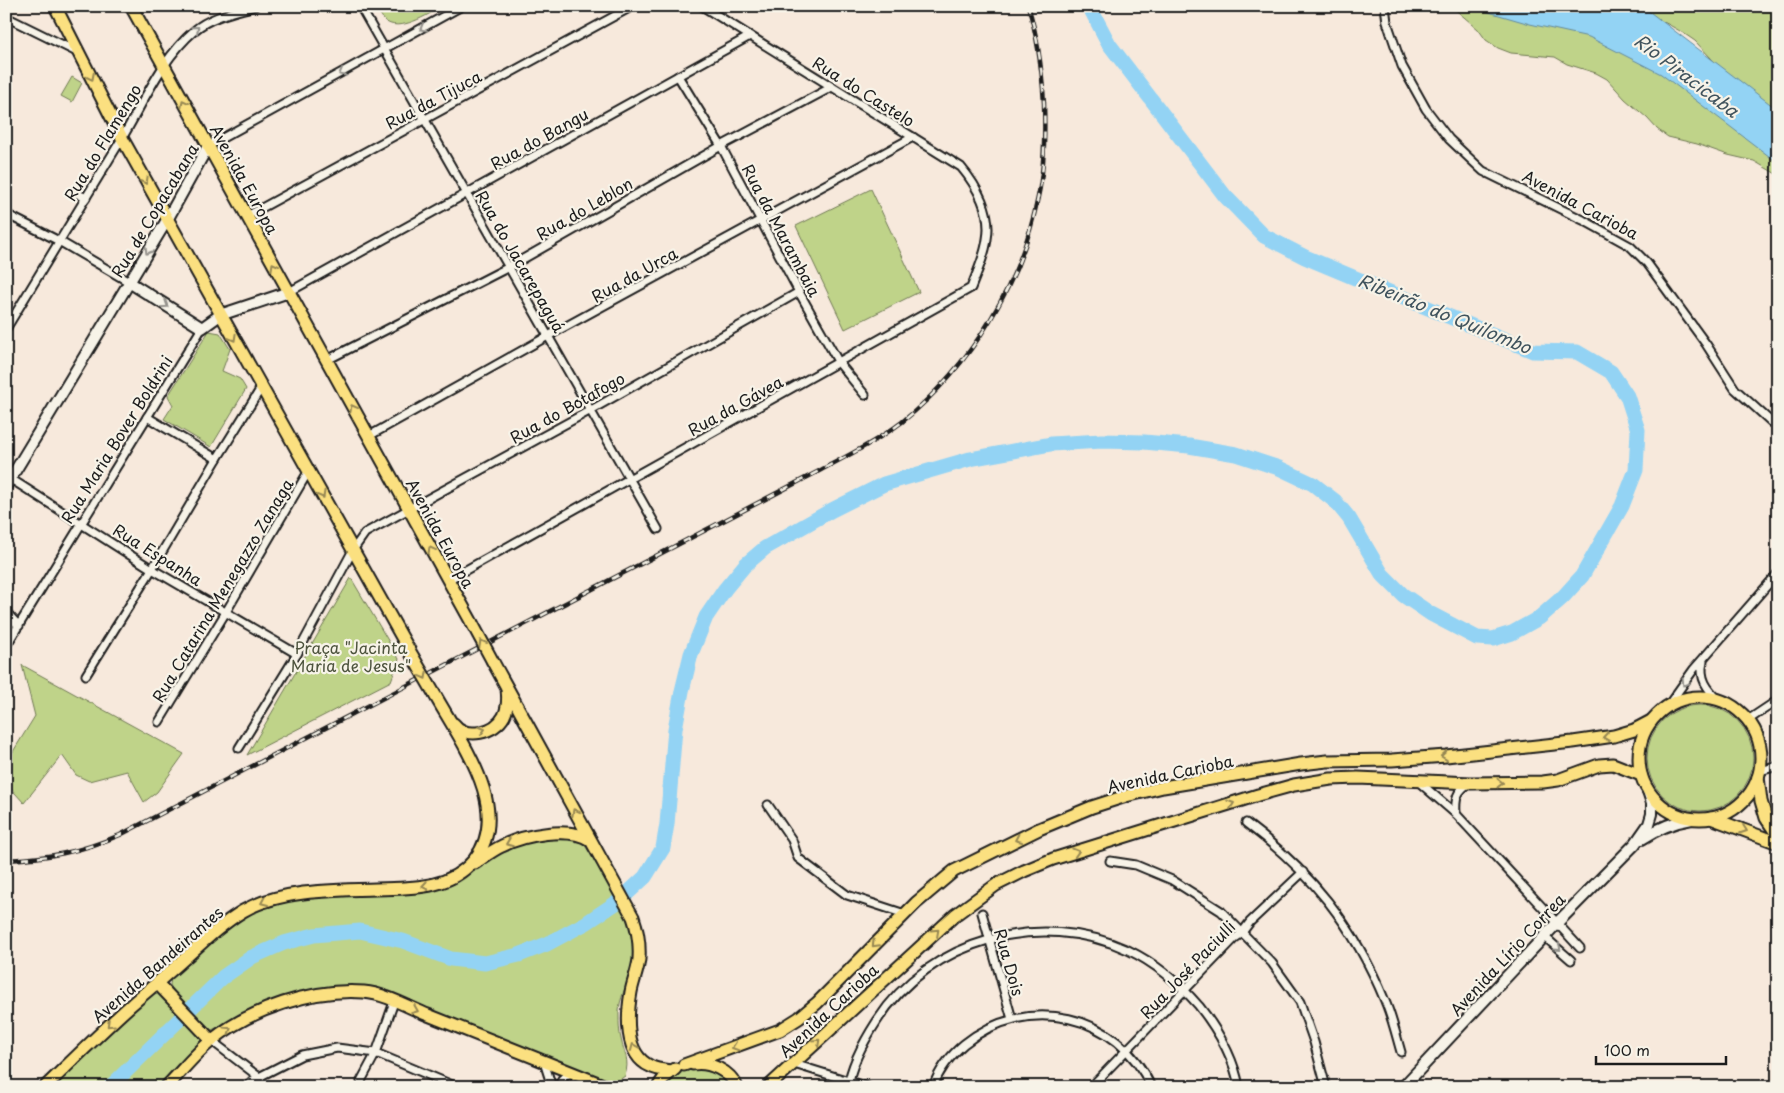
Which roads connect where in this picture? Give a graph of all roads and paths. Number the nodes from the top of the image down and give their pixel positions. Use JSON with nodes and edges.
{"nodes":[{"id":1,"x":55,"y":6,"type":"edge"},
{"id":2,"x":131,"y":6,"type":"edge"},
{"id":3,"x":255,"y":6,"type":"edge"},
{"id":4,"x":360,"y":6,"type":"edge"},
{"id":5,"x":462,"y":6,"type":"edge"},
{"id":6,"x":633,"y":6,"type":"edge"},
{"id":7,"x":702,"y":6,"type":"edge"},
{"id":8,"x":1385,"y":6,"type":"edge"},
{"id":9,"x":6,"y":17,"type":"edge"},
{"id":10,"x":750,"y":36,"type":"junction"},
{"id":11,"x":384,"y":49,"type":"junction"},
{"id":12,"x":79,"y":54,"type":"junction"},
{"id":13,"x":164,"y":65,"type":"junction"},
{"id":14,"x":678,"y":76,"type":"junction"},
{"id":15,"x":832,"y":87,"type":"junction"},
{"id":16,"x":425,"y":119,"type":"junction"},
{"id":17,"x":122,"y":138,"type":"junction"},
{"id":18,"x":913,"y":138,"type":"junction"},
{"id":19,"x":208,"y":146,"type":"junction"},
{"id":20,"x":721,"y":146,"type":"junction"},
{"id":21,"x":76,"y":193,"type":"dead end"},
{"id":22,"x":468,"y":194,"type":"junction"},
{"id":23,"x":86,"y":198,"type":"junction"},
{"id":24,"x":6,"y":214,"type":"edge"},
{"id":25,"x":247,"y":216,"type":"junction"},
{"id":26,"x":761,"y":219,"type":"junction"},
{"id":27,"x":987,"y":219,"type":"joint"},
{"id":28,"x":167,"y":220,"type":"junction"},
{"id":29,"x":59,"y":241,"type":"junction"},
{"id":30,"x":509,"y":267,"type":"junction"},
{"id":31,"x":129,"y":282,"type":"junction"},
{"id":32,"x":289,"y":292,"type":"junction"},
{"id":33,"x":799,"y":292,"type":"junction"},
{"id":34,"x":220,"y":315,"type":"junction"},
{"id":35,"x":202,"y":328,"type":"junction"},
{"id":36,"x":6,"y":329,"type":"edge"},
{"id":37,"x":548,"y":336,"type":"junction"},
{"id":38,"x":327,"y":360,"type":"junction"},
{"id":39,"x":839,"y":363,"type":"junction"},
{"id":40,"x":262,"y":388,"type":"junction"},
{"id":41,"x":865,"y":395,"type":"dead end"},
{"id":42,"x":591,"y":410,"type":"junction"},
{"id":43,"x":147,"y":418,"type":"junction"},
{"id":44,"x":1778,"y":428,"type":"edge"},
{"id":45,"x":369,"y":436,"type":"junction"},
{"id":46,"x":217,"y":459,"type":"junction"},
{"id":47,"x":308,"y":472,"type":"junction"},
{"id":48,"x":630,"y":479,"type":"junction"},
{"id":49,"x":8,"y":480,"type":"edge"},
{"id":50,"x":408,"y":509,"type":"junction"},
{"id":51,"x":81,"y":524,"type":"junction"},
{"id":52,"x":658,"y":529,"type":"dead end"},
{"id":53,"x":353,"y":550,"type":"junction"},
{"id":54,"x":152,"y":569,"type":"junction"},
{"id":55,"x":1778,"y":573,"type":"edge"},
{"id":56,"x":448,"y":580,"type":"junction"},
{"id":57,"x":6,"y":612,"type":"edge"},
{"id":58,"x":226,"y":612,"type":"junction"},
{"id":59,"x":18,"y":626,"type":"junction"},
{"id":60,"x":6,"y":646,"type":"edge"},
{"id":61,"x":297,"y":654,"type":"junction"},
{"id":62,"x":1704,"y":659,"type":"junction"},
{"id":63,"x":86,"y":675,"type":"dead end"},
{"id":64,"x":506,"y":684,"type":"junction"},
{"id":65,"x":1719,"y":700,"type":"junction"},
{"id":66,"x":1778,"y":700,"type":"edge"},
{"id":67,"x":1667,"y":706,"type":"junction"},
{"id":68,"x":443,"y":710,"type":"junction"},
{"id":69,"x":1748,"y":720,"type":"junction"},
{"id":70,"x":1651,"y":721,"type":"junction"},
{"id":71,"x":159,"y":722,"type":"dead end"},
{"id":72,"x":239,"y":748,"type":"dead end"},
{"id":73,"x":1778,"y":766,"type":"edge"},
{"id":74,"x":1759,"y":774,"type":"junction"},
{"id":75,"x":1641,"y":775,"type":"junction"},
{"id":76,"x":1418,"y":781,"type":"junction"},
{"id":77,"x":1470,"y":783,"type":"junction"},
{"id":78,"x":1647,"y":788,"type":"junction"},
{"id":79,"x":768,"y":805,"type":"dead end"},
{"id":80,"x":1456,"y":814,"type":"junction"},
{"id":81,"x":1711,"y":818,"type":"junction"},
{"id":82,"x":1692,"y":819,"type":"junction"},
{"id":83,"x":1246,"y":822,"type":"dead end"},
{"id":84,"x":1778,"y":836,"type":"edge"},
{"id":85,"x":590,"y":840,"type":"junction"},
{"id":86,"x":1778,"y":843,"type":"edge"},
{"id":87,"x":1635,"y":844,"type":"junction"},
{"id":88,"x":1110,"y":861,"type":"dead end"},
{"id":89,"x":469,"y":867,"type":"junction"},
{"id":90,"x":1303,"y":872,"type":"junction"},
{"id":91,"x":982,"y":913,"type":"dead end"},
{"id":92,"x":905,"y":914,"type":"junction"},
{"id":93,"x":1557,"y":923,"type":"junction"},
{"id":94,"x":1242,"y":934,"type":"junction"},
{"id":95,"x":1544,"y":937,"type":"junction"},
{"id":96,"x":990,"y":939,"type":"junction"},
{"id":97,"x":1580,"y":948,"type":"dead end"},
{"id":98,"x":1571,"y":960,"type":"dead end"},
{"id":99,"x":157,"y":983,"type":"junction"},
{"id":100,"x":1185,"y":991,"type":"junction"},
{"id":101,"x":394,"y":1002,"type":"junction"},
{"id":102,"x":1012,"y":1019,"type":"junction"},
{"id":103,"x":212,"y":1041,"type":"junction"},
{"id":104,"x":1126,"y":1049,"type":"junction"},
{"id":105,"x":376,"y":1052,"type":"junction"},
{"id":106,"x":1401,"y":1052,"type":"dead end"},
{"id":107,"x":544,"y":1062,"type":"junction"},
{"id":108,"x":794,"y":1064,"type":"junction"},
{"id":109,"x":684,"y":1065,"type":"junction"},
{"id":110,"x":672,"y":1070,"type":"junction"},
{"id":111,"x":571,"y":1072,"type":"junction"},
{"id":112,"x":259,"y":1077,"type":"junction"},
{"id":113,"x":848,"y":1084,"type":"edge"},
{"id":114,"x":45,"y":1087,"type":"edge"},
{"id":115,"x":166,"y":1087,"type":"edge"},
{"id":116,"x":246,"y":1087,"type":"edge"},
{"id":117,"x":262,"y":1087,"type":"edge"},
{"id":118,"x":363,"y":1087,"type":"edge"},
{"id":119,"x":457,"y":1087,"type":"edge"},
{"id":120,"x":552,"y":1087,"type":"edge"},
{"id":121,"x":559,"y":1087,"type":"edge"},
{"id":122,"x":608,"y":1087,"type":"edge"},
{"id":123,"x":658,"y":1087,"type":"edge"},
{"id":124,"x":737,"y":1087,"type":"edge"},
{"id":125,"x":768,"y":1087,"type":"edge"},
{"id":126,"x":868,"y":1087,"type":"edge"},
{"id":127,"x":933,"y":1087,"type":"edge"},
{"id":128,"x":1091,"y":1087,"type":"edge"},
{"id":129,"x":1151,"y":1087,"type":"edge"},
{"id":130,"x":1239,"y":1087,"type":"edge"},
{"id":131,"x":1326,"y":1087,"type":"edge"},
{"id":132,"x":1403,"y":1087,"type":"edge"}],
"edges":[{"from":1,"to":12,"type":"main road"},
{"from":2,"to":13,"type":"main road","name":"Avenida Europa"},
{"from":13,"to":3,"type":"street","name":"Rua do Flamengo","one_way":true},
{"from":4,"to":11,"type":"street","name":"Rua do Jacarepaguá"},
{"from":5,"to":11,"type":"street","name":"Rua de Copacabana","one_way":true},
{"from":6,"to":16,"type":"street","name":"Rua da Tijuca"},
{"from":7,"to":10,"type":"street","name":"Rua do Castelo"},
{"from":8,"to":44,"type":"street","name":"Avenida Carioba"},
{"from":9,"to":12,"type":"street"},
{"from":10,"to":14,"type":"street","name":"Rua do Bangu"},
{"from":10,"to":15,"type":"street","name":"Rua do Castelo"},
{"from":11,"to":16,"type":"street","name":"Rua do Jacarepaguá"},
{"from":11,"to":19,"type":"street","name":"Rua de Copacabana","one_way":true},
{"from":12,"to":17,"type":"main road","one_way":true},
{"from":13,"to":17,"type":"street","name":"Rua do Flamengo"},
{"from":19,"to":13,"type":"main road","name":"Avenida Europa","one_way":true},
{"from":14,"to":20,"type":"street","name":"Rua da Marambaia"},
{"from":14,"to":22,"type":"street","name":"Rua do Bangu"},
{"from":15,"to":18,"type":"street","name":"Rua do Castelo"},
{"from":15,"to":20,"type":"street","name":"Rua do Leblon"},
{"from":16,"to":22,"type":"street","name":"Rua do Jacarepaguá"},
{"from":16,"to":25,"type":"street","name":"Rua da Tijuca"},
{"from":17,"to":23,"type":"street","name":"Rua do Flamengo"},
{"from":17,"to":28,"type":"main road","one_way":true},
{"from":18,"to":26,"type":"street","name":"Rua da Urca"},
{"from":18,"to":27,"type":"street","name":"Rua do Castelo"},
{"from":19,"to":25,"type":"main road","name":"Avenida Europa"},
{"from":19,"to":28,"type":"street","name":"Rua de Copacabana"},
{"from":20,"to":26,"type":"street","name":"Rua da Marambaia"},
{"from":20,"to":30,"type":"street","name":"Rua do Leblon"},
{"from":21,"to":23,"type":"street"},
{"from":22,"to":30,"type":"street","name":"Rua do Jacarepaguá"},
{"from":22,"to":32,"type":"street","name":"Rua do Bangu"},
{"from":23,"to":29,"type":"street","name":"Rua do Flamengo"},
{"from":24,"to":29,"type":"street"},
{"from":32,"to":25,"type":"main road","name":"Avenida Europa","one_way":true},
{"from":26,"to":33,"type":"street","name":"Rua da Marambaia"},
{"from":26,"to":37,"type":"street","name":"Rua da Urca"},
{"from":27,"to":39,"type":"street","name":"Rua da Gávea"},
{"from":28,"to":31,"type":"street","name":"Rua de Copacabana","one_way":true},
{"from":28,"to":34,"type":"main road"},
{"from":29,"to":31,"type":"street"},
{"from":29,"to":36,"type":"street","name":"Rua do Flamengo"},
{"from":30,"to":37,"type":"street","name":"Rua do Jacarepaguá"},
{"from":30,"to":38,"type":"street","name":"Rua do Leblon"},
{"from":31,"to":35,"type":"street","one_way":true},
{"from":31,"to":49,"type":"street","name":"Rua de Copacabana"},
{"from":32,"to":34,"type":"street","name":"Rua Maria Bover Boldrini"},
{"from":32,"to":38,"type":"main road","name":"Avenida Europa"},
{"from":33,"to":39,"type":"street","name":"Rua da Marambaia"},
{"from":33,"to":42,"type":"street","name":"Rua do Botafogo"},
{"from":34,"to":35,"type":"street","name":"Rua Maria Bover Boldrini"},
{"from":34,"to":40,"type":"main road","one_way":true},
{"from":35,"to":43,"type":"street","name":"Rua Maria Bover Boldrini"},
{"from":37,"to":42,"type":"street","name":"Rua do Jacarepaguá"},
{"from":37,"to":45,"type":"street","name":"Rua da Urca"},
{"from":45,"to":38,"type":"main road","name":"Avenida Europa","one_way":true},
{"from":39,"to":41,"type":"street","name":"Rua da Marambaia"},
{"from":39,"to":48,"type":"street","name":"Rua da Gávea"},
{"from":40,"to":46,"type":"street"},
{"from":40,"to":47,"type":"main road"},
{"from":42,"to":48,"type":"street","name":"Rua do Jacarepaguá"},
{"from":42,"to":50,"type":"street","name":"Rua do Botafogo"},
{"from":43,"to":46,"type":"street"},
{"from":43,"to":51,"type":"street","name":"Rua Maria Bover Boldrini"},
{"from":45,"to":50,"type":"main road","name":"Avenida Europa"},
{"from":46,"to":54,"type":"street"},
{"from":47,"to":53,"type":"main road","one_way":true},
{"from":47,"to":58,"type":"street","name":"Rua Catarina Menegazzo Zanaga"},
{"from":48,"to":52,"type":"street","name":"Rua do Jacarepaguá"},
{"from":48,"to":56,"type":"street","name":"Rua da Gávea"},
{"from":49,"to":51,"type":"street","name":"Rua Espanha"},
{"from":50,"to":53,"type":"street","name":"Rua do Botafogo"},
{"from":56,"to":50,"type":"main road","name":"Avenida Europa","one_way":true},
{"from":51,"to":54,"type":"street","name":"Rua Espanha"},
{"from":51,"to":59,"type":"street","name":"Rua Maria Bover Boldrini"},
{"from":53,"to":61,"type":"street","name":"Rua do Botafogo"},
{"from":53,"to":68,"type":"main road","one_way":true,"bridge":true},
{"from":54,"to":58,"type":"street","name":"Rua Espanha"},
{"from":54,"to":63,"type":"street"},
{"from":55,"to":62,"type":"street"},
{"from":64,"to":56,"type":"main road","name":"Avenida Europa","one_way":true,"bridge":true},
{"from":57,"to":59,"type":"street"},
{"from":58,"to":61,"type":"street","name":"Rua Espanha"},
{"from":58,"to":71,"type":"street","name":"Rua Catarina Menegazzo Zanaga"},
{"from":59,"to":60,"type":"street","name":"Rua Maria Bover Boldrini"},
{"from":61,"to":72,"type":"street","name":"Rua do Botafogo"},
{"from":62,"to":65,"type":"street"},
{"from":62,"to":67,"type":"street","one_way":true},
{"from":68,"to":64,"type":"main road","one_way":true},
{"from":85,"to":64,"type":"main road","name":"Avenida Europa","one_way":true},
{"from":65,"to":67,"type":"main road"},
{"from":65,"to":69,"type":"main road"},
{"from":66,"to":69,"type":"street"},
{"from":67,"to":70,"type":"main road"},
{"from":68,"to":89,"type":"main road","name":"Avenida Bandeirantes"},
{"from":69,"to":74,"type":"main road"},
{"from":70,"to":75,"type":"main road"},
{"from":70,"to":92,"type":"main road","name":"Avenida Carioba","one_way":true},
{"from":73,"to":74,"type":"street"},
{"from":74,"to":81,"type":"main road"},
{"from":74,"to":84,"type":"main road"},
{"from":77,"to":75,"type":"main road","name":"Avenida Carioba","one_way":true},
{"from":75,"to":78,"type":"main road"},
{"from":76,"to":77,"type":"main road","name":"Avenida Carioba"},
{"from":76,"to":80,"type":"street"},
{"from":108,"to":76,"type":"main road","name":"Avenida Carioba","one_way":true},
{"from":77,"to":80,"type":"street"},
{"from":78,"to":82,"type":"main road"},
{"from":78,"to":87,"type":"street","name":"Avenida Lírio Correa"},
{"from":79,"to":92,"type":"street"},
{"from":80,"to":93,"type":"street"},
{"from":81,"to":82,"type":"main road"},
{"from":81,"to":86,"type":"main road","one_way":true},
{"from":82,"to":87,"type":"street","name":"Avenida Lírio Correa"},
{"from":83,"to":90,"type":"street"},
{"from":85,"to":89,"type":"main road","one_way":true},
{"from":110,"to":85,"type":"main road","name":"Avenida Europa","one_way":true},
{"from":87,"to":93,"type":"street","name":"Avenida Lírio Correa"},
{"from":88,"to":94,"type":"street"},
{"from":89,"to":99,"type":"main road","name":"Avenida Bandeirantes","one_way":true},
{"from":90,"to":94,"type":"street","name":"Rua José Paciulli"},
{"from":90,"to":106,"type":"street"},
{"from":91,"to":96,"type":"street","name":"Rua Dois"},
{"from":92,"to":109,"type":"main road","name":"Avenida Carioba","one_way":true},
{"from":93,"to":95,"type":"street","name":"Avenida Lírio Correa"},
{"from":93,"to":97,"type":"street"},
{"from":94,"to":100,"type":"street","name":"Rua José Paciulli"},
{"from":94,"to":131,"type":"street"},
{"from":95,"to":98,"type":"street","one_way":true},
{"from":95,"to":132,"type":"street","name":"Avenida Lírio Correa"},
{"from":96,"to":100,"type":"street"},
{"from":96,"to":102,"type":"street","name":"Rua Dois"},
{"from":96,"to":113,"type":"street"},
{"from":99,"to":103,"type":"main road"},
{"from":99,"to":114,"type":"main road","name":"Avenida Bandeirantes","one_way":true},
{"from":100,"to":104,"type":"street","name":"Rua José Paciulli"},
{"from":100,"to":130,"type":"street"},
{"from":103,"to":101,"type":"main road","one_way":true},
{"from":101,"to":105,"type":"street"},
{"from":101,"to":107,"type":"main road","one_way":true},
{"from":102,"to":104,"type":"street"},
{"from":102,"to":127,"type":"street"},
{"from":103,"to":112,"type":"street"},
{"from":103,"to":115,"type":"main road"},
{"from":104,"to":128,"type":"street","name":"Rua José Paciulli"},
{"from":104,"to":129,"type":"street"},
{"from":105,"to":112,"type":"street"},
{"from":105,"to":118,"type":"street"},
{"from":105,"to":119,"type":"street"},
{"from":107,"to":111,"type":"main road"},
{"from":107,"to":120,"type":"street"},
{"from":108,"to":113,"type":"street"},
{"from":108,"to":125,"type":"main road","name":"Avenida Carioba"},
{"from":109,"to":110,"type":"main road","name":"Avenida Carioba"},
{"from":109,"to":124,"type":"main road"},
{"from":110,"to":123,"type":"main road"},
{"from":111,"to":121,"type":"street"},
{"from":111,"to":122,"type":"main road"},
{"from":112,"to":116,"type":"street"},
{"from":112,"to":117,"type":"street"},
{"from":113,"to":126,"type":"street"}]}
